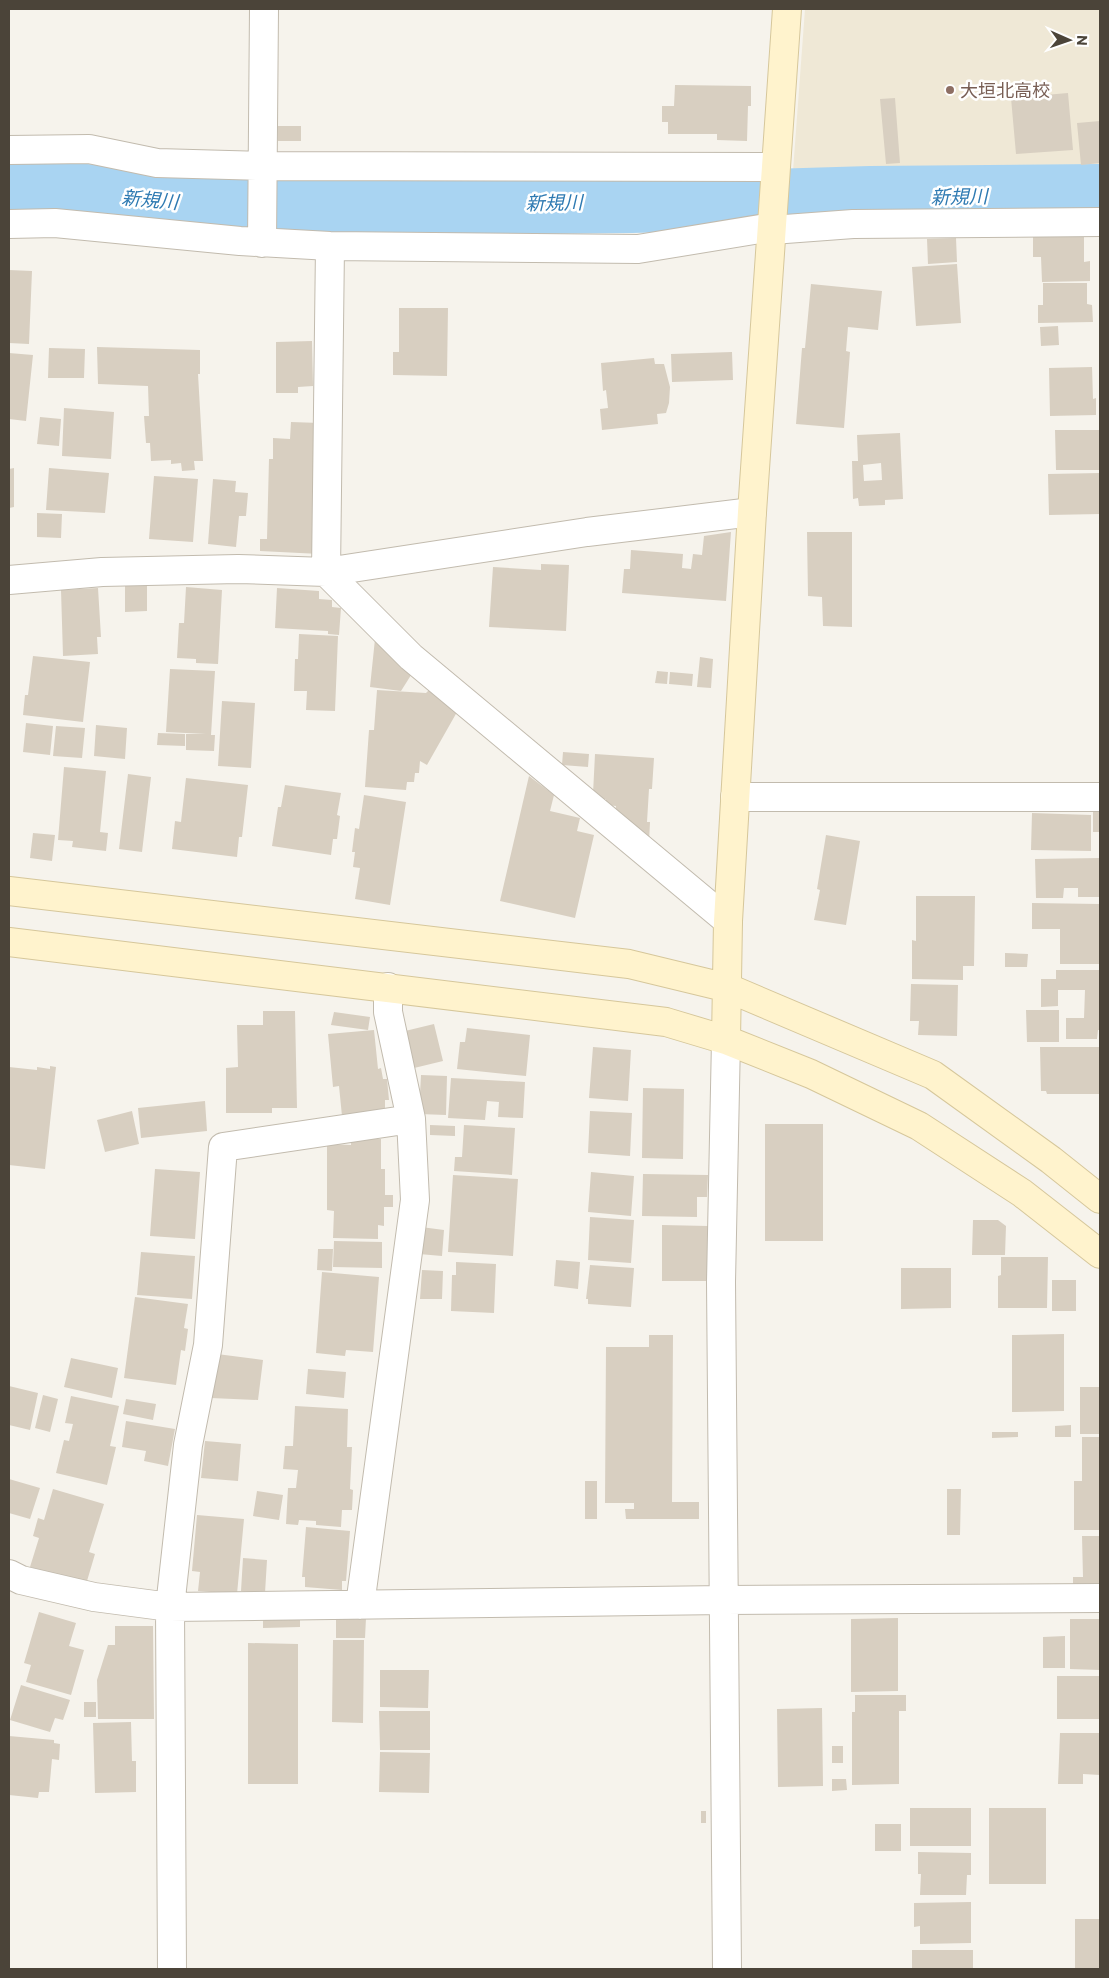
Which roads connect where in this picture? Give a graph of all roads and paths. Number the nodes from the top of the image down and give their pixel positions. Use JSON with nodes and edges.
{"nodes":[{"id":1,"x":264,"y":9,"type":"edge"},
{"id":2,"x":787,"y":9,"type":"edge"},
{"id":3,"x":9,"y":150,"type":"edge"},
{"id":4,"x":263,"y":166,"type":"junction"},
{"id":5,"x":775,"y":174,"type":"junction"},
{"id":6,"x":1100,"y":222,"type":"edge"},
{"id":7,"x":9,"y":224,"type":"edge"},
{"id":8,"x":772,"y":229,"type":"junction"},
{"id":9,"x":262,"y":242,"type":"junction"},
{"id":10,"x":330,"y":246,"type":"junction"},
{"id":11,"x":752,"y":512,"type":"junction"},
{"id":12,"x":326,"y":572,"type":"junction"},
{"id":13,"x":9,"y":580,"type":"edge"},
{"id":14,"x":1100,"y":796,"type":"edge"},
{"id":15,"x":735,"y":797,"type":"junction"},
{"id":16,"x":9,"y":891,"type":"edge"},
{"id":17,"x":728,"y":921,"type":"junction"},
{"id":18,"x":9,"y":942,"type":"edge"},
{"id":19,"x":388,"y":988,"type":"junction"},
{"id":20,"x":728,"y":988,"type":"junction"},
{"id":21,"x":726,"y":1040,"type":"junction"},
{"id":22,"x":411,"y":1118,"type":"junction"},
{"id":23,"x":1100,"y":1199,"type":"edge"},
{"id":24,"x":1100,"y":1254,"type":"edge"},
{"id":25,"x":9,"y":1574,"type":"edge"},
{"id":26,"x":1100,"y":1598,"type":"edge"},
{"id":27,"x":725,"y":1600,"type":"junction"},
{"id":28,"x":360,"y":1606,"type":"junction"},
{"id":29,"x":170,"y":1608,"type":"junction"},
{"id":30,"x":172,"y":1969,"type":"edge"},
{"id":31,"x":727,"y":1969,"type":"edge"}],
"edges":[{"from":1,"to":4,"type":"street"},
{"from":2,"to":5,"type":"main road"},
{"from":3,"to":4,"type":"street"},
{"from":4,"to":5,"type":"street"},
{"from":4,"to":9,"type":"street"},
{"from":5,"to":8,"type":"main road"},
{"from":6,"to":8,"type":"street"},
{"from":7,"to":9,"type":"street"},
{"from":8,"to":10,"type":"street"},
{"from":8,"to":11,"type":"main road"},
{"from":9,"to":10,"type":"street"},
{"from":10,"to":12,"type":"street"},
{"from":11,"to":12,"type":"street"},
{"from":11,"to":15,"type":"main road"},
{"from":12,"to":13,"type":"street"},
{"from":12,"to":17,"type":"street"},
{"from":14,"to":15,"type":"street"},
{"from":15,"to":17,"type":"main road"},
{"from":16,"to":20,"type":"main road"},
{"from":17,"to":20,"type":"main road"},
{"from":18,"to":19,"type":"main road"},
{"from":19,"to":21,"type":"main road"},
{"from":19,"to":22,"type":"street"},
{"from":20,"to":21,"type":"main road"},
{"from":20,"to":23,"type":"main road"},
{"from":21,"to":24,"type":"main road"},
{"from":21,"to":27,"type":"street"},
{"from":22,"to":28,"type":"street"},
{"from":22,"to":29,"type":"street"},
{"from":25,"to":29,"type":"street"},
{"from":26,"to":27,"type":"street"},
{"from":27,"to":28,"type":"street"},
{"from":27,"to":31,"type":"street"},
{"from":28,"to":29,"type":"street"},
{"from":29,"to":30,"type":"street"}]}
